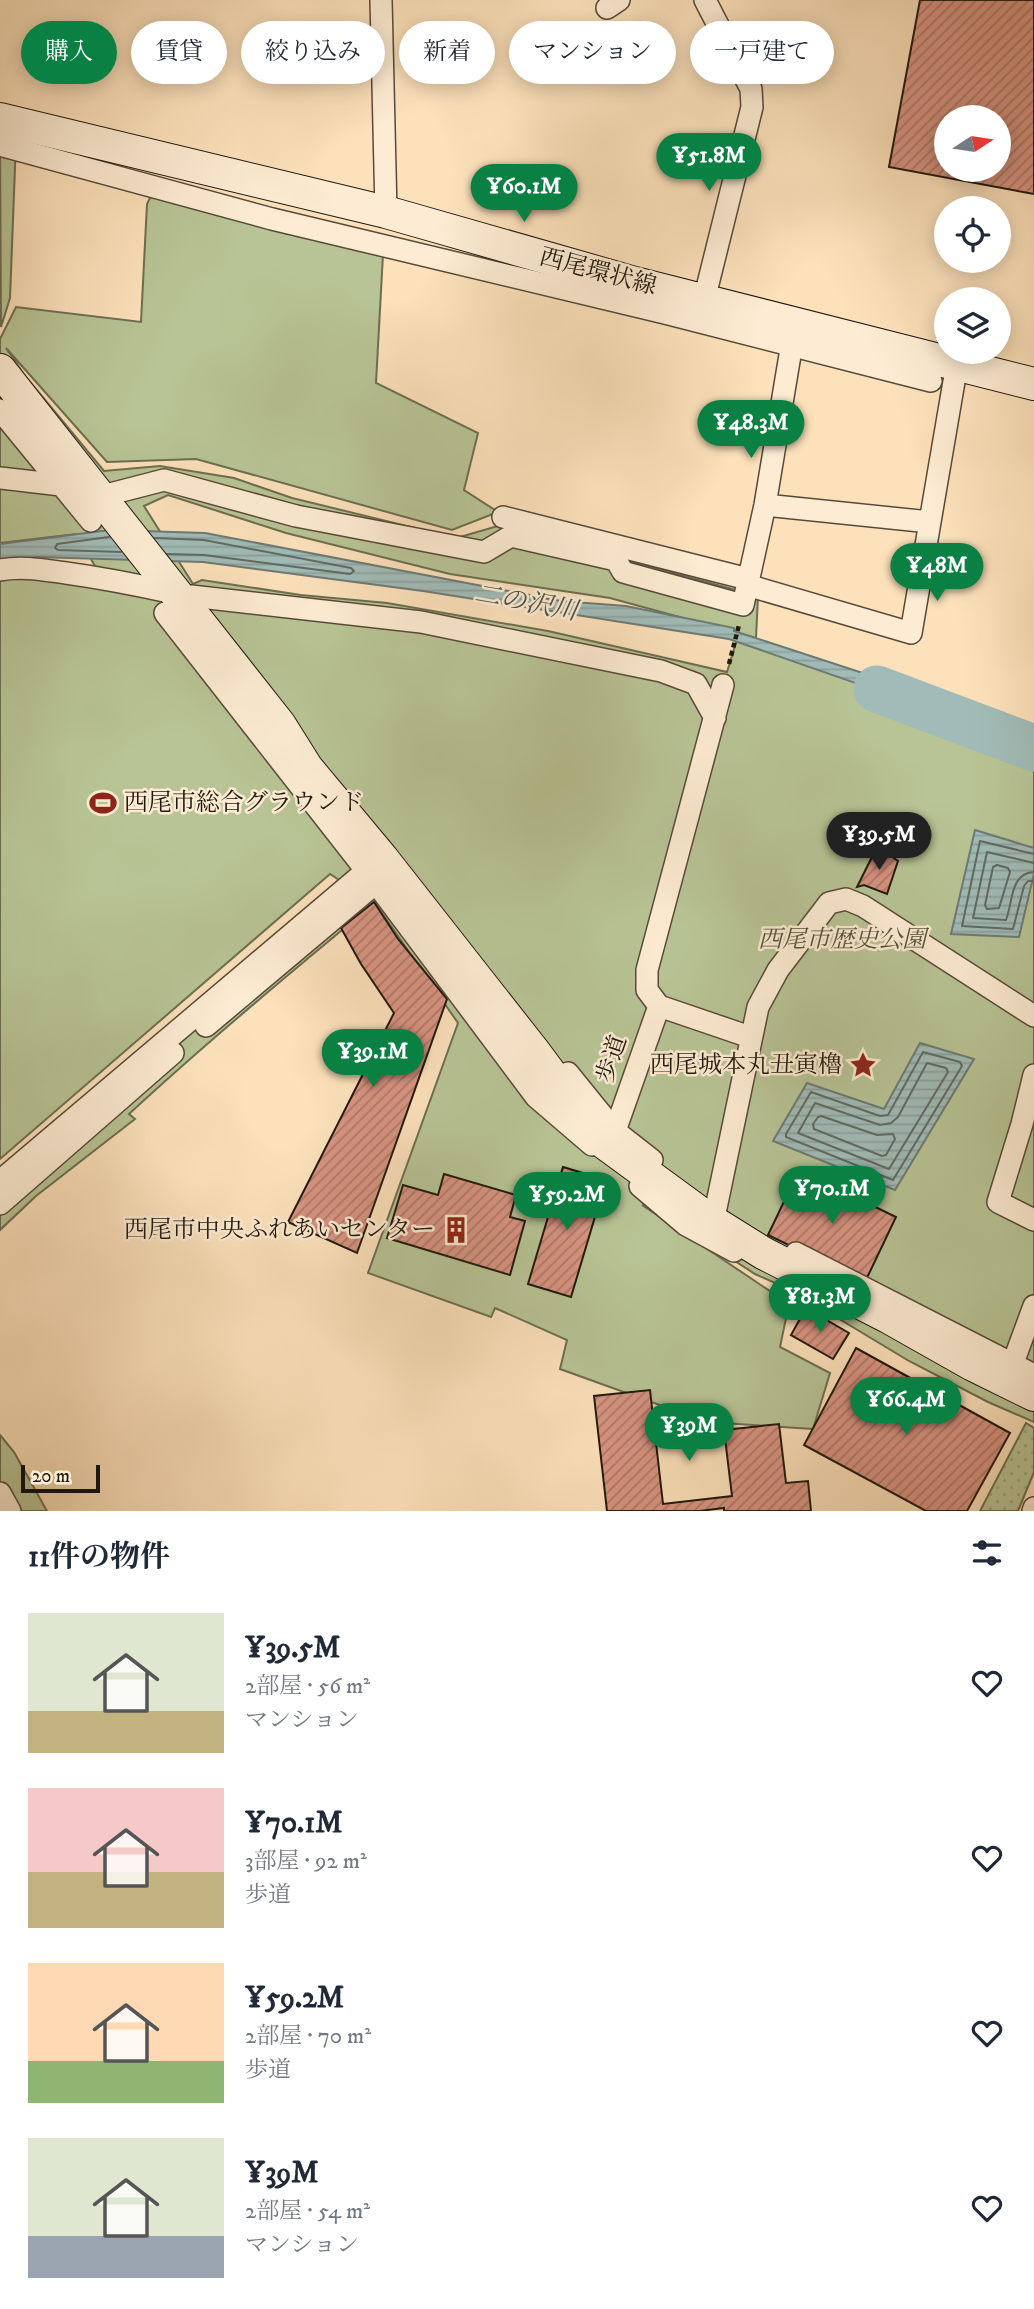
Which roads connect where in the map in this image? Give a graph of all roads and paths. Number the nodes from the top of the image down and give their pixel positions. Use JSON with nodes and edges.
{"nodes":[{"id":1,"x":382,"y":0,"type":"edge"},
{"id":2,"x":705,"y":0,"type":"edge"},
{"id":3,"x":0,"y":119,"type":"edge"},
{"id":4,"x":0,"y":145,"type":"edge"},
{"id":5,"x":386,"y":212,"type":"junction"},
{"id":6,"x":704,"y":300,"type":"junction"},
{"id":7,"x":794,"y":334,"type":"junction"},
{"id":8,"x":0,"y":353,"type":"edge"},
{"id":9,"x":934,"y":360,"type":"edge"},
{"id":10,"x":957,"y":364,"type":"joint"},
{"id":11,"x":0,"y":370,"type":"edge"},
{"id":12,"x":931,"y":381,"type":"dead end"},
{"id":13,"x":1034,"y":384,"type":"edge"},
{"id":14,"x":0,"y":410,"type":"edge"},
{"id":15,"x":0,"y":478,"type":"edge"},
{"id":16,"x":89,"y":484,"type":"junction"},
{"id":17,"x":765,"y":505,"type":"junction"},
{"id":18,"x":503,"y":517,"type":"dead end"},
{"id":19,"x":91,"y":521,"type":"dead end"},
{"id":20,"x":930,"y":522,"type":"junction"},
{"id":21,"x":0,"y":570,"type":"edge"},
{"id":22,"x":746,"y":590,"type":"junction"},
{"id":23,"x":174,"y":596,"type":"junction"},
{"id":24,"x":216,"y":628,"type":"dead end"},
{"id":25,"x":723,"y":685,"type":"joint"},
{"id":26,"x":715,"y":718,"type":"junction"},
{"id":27,"x":375,"y":871,"type":"junction"},
{"id":28,"x":659,"y":1006,"type":"junction"},
{"id":29,"x":1034,"y":1016,"type":"edge"},
{"id":30,"x":750,"y":1037,"type":"junction"},
{"id":31,"x":1034,"y":1075,"type":"edge"},
{"id":32,"x":1028,"y":1125,"type":"edge"},
{"id":33,"x":615,"y":1130,"type":"junction"},
{"id":34,"x":0,"y":1181,"type":"edge"},
{"id":35,"x":0,"y":1205,"type":"edge"},
{"id":36,"x":716,"y":1208,"type":"junction"},
{"id":37,"x":1034,"y":1220,"type":"edge"},
{"id":38,"x":1034,"y":1306,"type":"edge"},
{"id":39,"x":1013,"y":1363,"type":"junction"},
{"id":40,"x":1034,"y":1375,"type":"edge"},
{"id":41,"x":1034,"y":1395,"type":"edge"},
{"id":42,"x":1034,"y":1407,"type":"edge"},
{"id":43,"x":0,"y":1493,"type":"edge"},
{"id":44,"x":10,"y":1511,"type":"edge"}],
"edges":[{"from":1,"to":5,"type":"street"},
{"from":2,"to":6,"type":"street"},
{"from":3,"to":5,"type":"street","name":"西尾環状線"},
{"from":4,"to":7,"type":"street"},
{"from":5,"to":6,"type":"street","name":"西尾環状線"},
{"from":6,"to":7,"type":"street","name":"西尾環状線"},
{"from":7,"to":9,"type":"street","name":"西尾環状線"},
{"from":7,"to":12,"type":"street"},
{"from":7,"to":17,"type":"street"},
{"from":8,"to":16,"type":"street"},
{"from":10,"to":13,"type":"street","name":"西尾環状線"},
{"from":10,"to":20,"type":"street"},
{"from":11,"to":16,"type":"street"},
{"from":14,"to":16,"type":"street"},
{"from":15,"to":16,"type":"street"},
{"from":16,"to":19,"type":"street"},
{"from":16,"to":22,"type":"street"},
{"from":16,"to":23,"type":"street"},
{"from":17,"to":20,"type":"street"},
{"from":17,"to":22,"type":"street"},
{"from":18,"to":22,"type":"street"},
{"from":20,"to":22,"type":"street"},
{"from":21,"to":23,"type":"street"},
{"from":22,"to":25,"type":"path"},
{"from":23,"to":26,"type":"street"},
{"from":23,"to":27,"type":"street"},
{"from":24,"to":33,"type":"street"},
{"from":25,"to":26,"type":"street"},
{"from":26,"to":28,"type":"street"},
{"from":27,"to":34,"type":"street"},
{"from":27,"to":35,"type":"street"},
{"from":27,"to":41,"type":"street"},
{"from":27,"to":42,"type":"street"},
{"from":28,"to":30,"type":"street"},
{"from":28,"to":33,"type":"street","name":"歩道"},
{"from":29,"to":30,"type":"street"},
{"from":30,"to":36,"type":"street"},
{"from":31,"to":32,"type":"street"},
{"from":32,"to":37,"type":"street"},
{"from":33,"to":36,"type":"street"},
{"from":36,"to":39,"type":"street"},
{"from":38,"to":39,"type":"street"},
{"from":39,"to":40,"type":"street"},
{"from":43,"to":44,"type":"street"}]}
